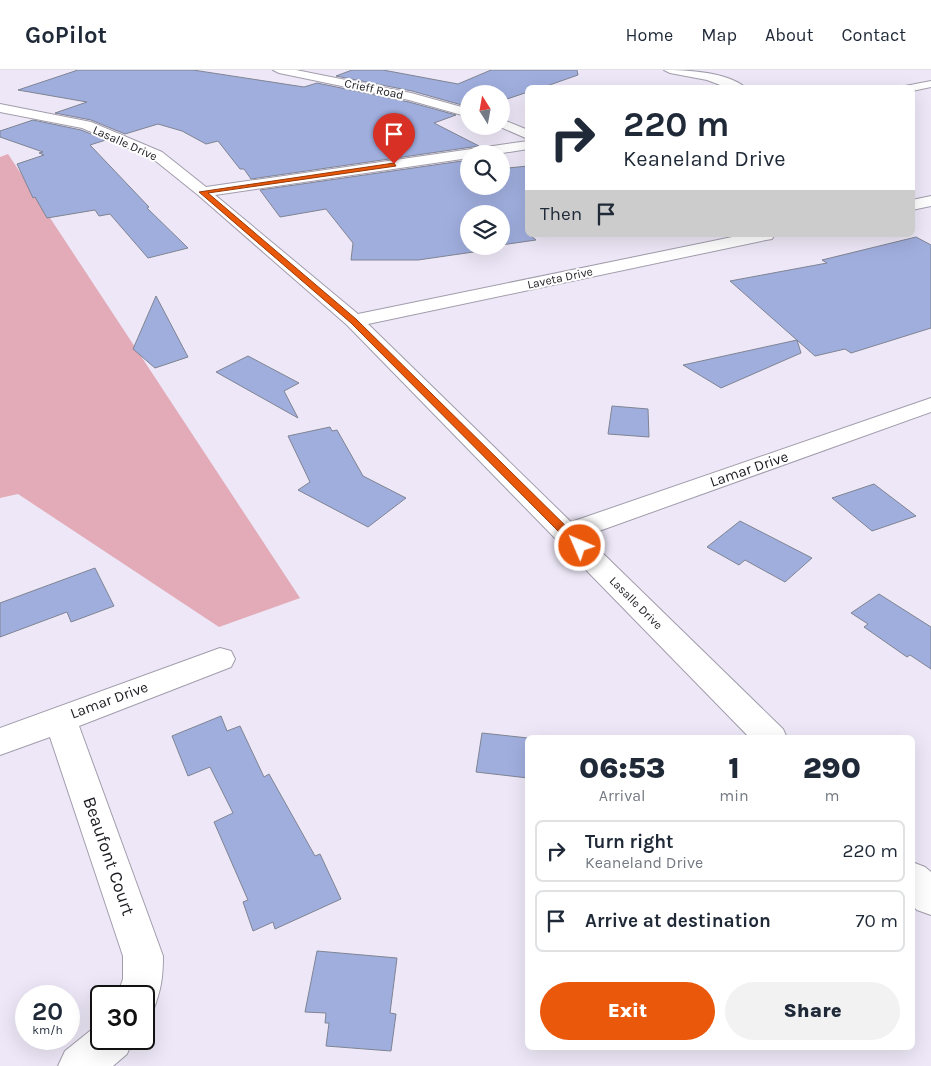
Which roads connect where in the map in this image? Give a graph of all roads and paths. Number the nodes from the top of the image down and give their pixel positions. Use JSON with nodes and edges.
{"nodes":[{"id":1,"x":279,"y":70,"type":"edge"},
{"id":2,"x":670,"y":70,"type":"edge"},
{"id":3,"x":931,"y":84,"type":"edge"},
{"id":4,"x":732,"y":85,"type":"edge"},
{"id":5,"x":915,"y":87,"type":"edge"},
{"id":6,"x":0,"y":108,"type":"edge"},
{"id":7,"x":460,"y":111,"type":"edge"},
{"id":8,"x":510,"y":127,"type":"edge"},
{"id":9,"x":525,"y":135,"type":"edge"},
{"id":10,"x":525,"y":145,"type":"edge"},
{"id":11,"x":202,"y":192,"type":"junction"},
{"id":12,"x":931,"y":201,"type":"edge"},
{"id":13,"x":915,"y":204,"type":"edge"},
{"id":14,"x":756,"y":237,"type":"edge"},
{"id":15,"x":354,"y":321,"type":"junction"},
{"id":16,"x":931,"y":405,"type":"edge"},
{"id":17,"x":566,"y":533,"type":"junction"},
{"id":18,"x":220,"y":659,"type":"dead end"},
{"id":19,"x":60,"y":718,"type":"junction"},
{"id":20,"x":768,"y":735,"type":"edge"},
{"id":21,"x":0,"y":742,"type":"edge"},
{"id":22,"x":915,"y":882,"type":"edge"},
{"id":23,"x":931,"y":897,"type":"edge"},
{"id":24,"x":141,"y":985,"type":"edge"},
{"id":25,"x":99,"y":1050,"type":"edge"},
{"id":26,"x":80,"y":1066,"type":"edge"}],
"edges":[{"from":1,"to":7,"type":"street","name":"Crieff Road"},
{"from":2,"to":4,"type":"street"},
{"from":3,"to":5,"type":"street"},
{"from":6,"to":11,"type":"street","name":"Lasalle Drive"},
{"from":8,"to":9,"type":"street"},
{"from":10,"to":11,"type":"street"},
{"from":11,"to":15,"type":"street","name":"Lasalle Drive"},
{"from":12,"to":13,"type":"street"},
{"from":14,"to":15,"type":"street","name":"Laveta Drive"},
{"from":15,"to":17,"type":"street","name":"Lasalle Drive"},
{"from":16,"to":17,"type":"street","name":"Lamar Drive"},
{"from":17,"to":20,"type":"street","name":"Lasalle Drive"},
{"from":18,"to":19,"type":"street","name":"Lamar Drive"},
{"from":19,"to":21,"type":"street","name":"Lamar Drive"},
{"from":19,"to":24,"type":"street","name":"Beaufont Court"},
{"from":22,"to":23,"type":"street"},
{"from":25,"to":26,"type":"street"}]}
